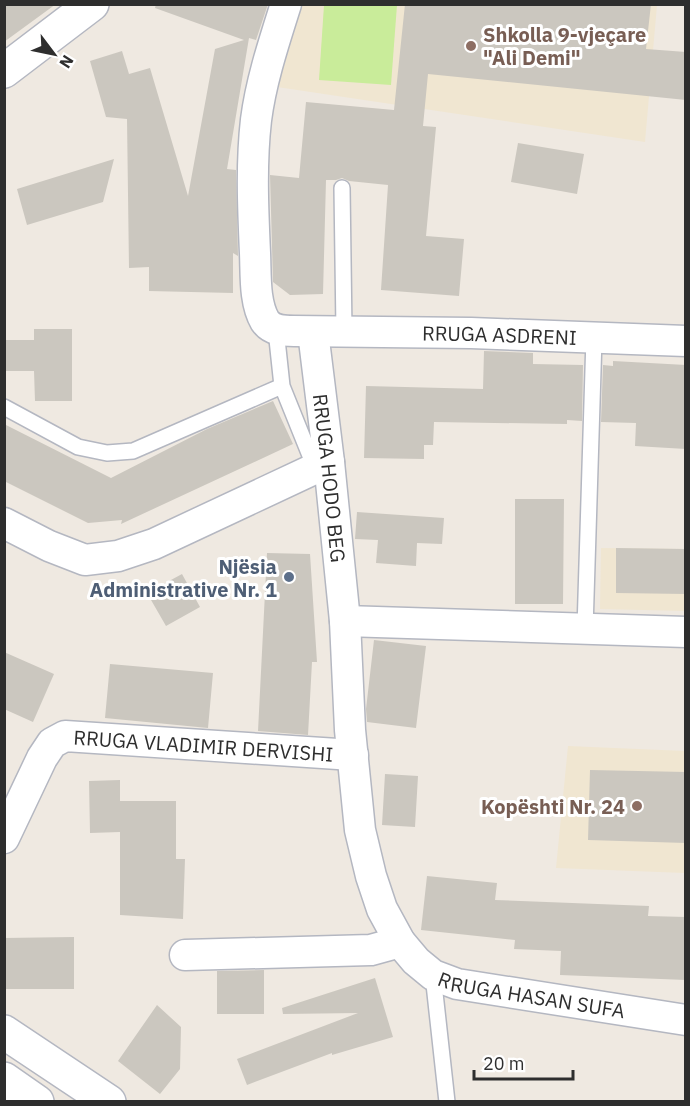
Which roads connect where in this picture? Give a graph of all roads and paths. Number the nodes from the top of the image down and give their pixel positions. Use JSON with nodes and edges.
{"nodes":[{"id":1,"x":92,"y":4,"type":"edge"},
{"id":2,"x":286,"y":4,"type":"edge"},
{"id":3,"x":4,"y":71,"type":"edge"},
{"id":4,"x":342,"y":188,"type":"dead end"},
{"id":5,"x":276,"y":330,"type":"junction"},
{"id":6,"x":345,"y":331,"type":"junction"},
{"id":7,"x":313,"y":332,"type":"junction"},
{"id":8,"x":594,"y":338,"type":"junction"},
{"id":9,"x":686,"y":341,"type":"edge"},
{"id":10,"x":282,"y":386,"type":"junction"},
{"id":11,"x":4,"y":407,"type":"edge"},
{"id":12,"x":322,"y":465,"type":"junction"},
{"id":13,"x":4,"y":523,"type":"edge"},
{"id":14,"x":345,"y":621,"type":"junction"},
{"id":15,"x":585,"y":628,"type":"junction"},
{"id":16,"x":686,"y":632,"type":"edge"},
{"id":17,"x":352,"y":755,"type":"junction"},
{"id":18,"x":4,"y":838,"type":"edge"},
{"id":19,"x":400,"y":942,"type":"junction"},
{"id":20,"x":185,"y":955,"type":"dead end"},
{"id":21,"x":433,"y":975,"type":"junction"},
{"id":22,"x":686,"y":1020,"type":"edge"},
{"id":23,"x":4,"y":1032,"type":"edge"},
{"id":24,"x":4,"y":1079,"type":"edge"},
{"id":25,"x":38,"y":1101,"type":"edge"},
{"id":26,"x":109,"y":1101,"type":"edge"},
{"id":27,"x":447,"y":1101,"type":"edge"}],
"edges":[{"from":1,"to":3,"type":"main road"},
{"from":2,"to":5,"type":"street"},
{"from":4,"to":6,"type":"lane"},
{"from":5,"to":7,"type":"street"},
{"from":5,"to":10,"type":"lane"},
{"from":6,"to":7,"type":"street","name":"RRUGA ASDRENI"},
{"from":6,"to":8,"type":"street","name":"RRUGA ASDRENI"},
{"from":7,"to":12,"type":"street","name":"RRUGA HODO BEG"},
{"from":8,"to":9,"type":"street","name":"RRUGA ASDRENI"},
{"from":8,"to":15,"type":"lane"},
{"from":10,"to":11,"type":"lane"},
{"from":10,"to":12,"type":"lane"},
{"from":12,"to":13,"type":"street"},
{"from":12,"to":14,"type":"street","name":"RRUGA HODO BEG"},
{"from":14,"to":15,"type":"street"},
{"from":14,"to":17,"type":"street","name":"RRUGA HODO BEG"},
{"from":15,"to":16,"type":"street"},
{"from":17,"to":18,"type":"street","name":"RRUGA VLADIMIR DERVISHI"},
{"from":17,"to":19,"type":"street","name":"RRUGA HODO BEG"},
{"from":19,"to":20,"type":"street"},
{"from":19,"to":21,"type":"street","name":"RRUGA HODO BEG"},
{"from":21,"to":22,"type":"street","name":"RRUGA HASAN SUFA"},
{"from":21,"to":27,"type":"lane","name":"RRUGA HASAN SUFA"},
{"from":23,"to":26,"type":"main road"},
{"from":24,"to":25,"type":"main road"}]}
